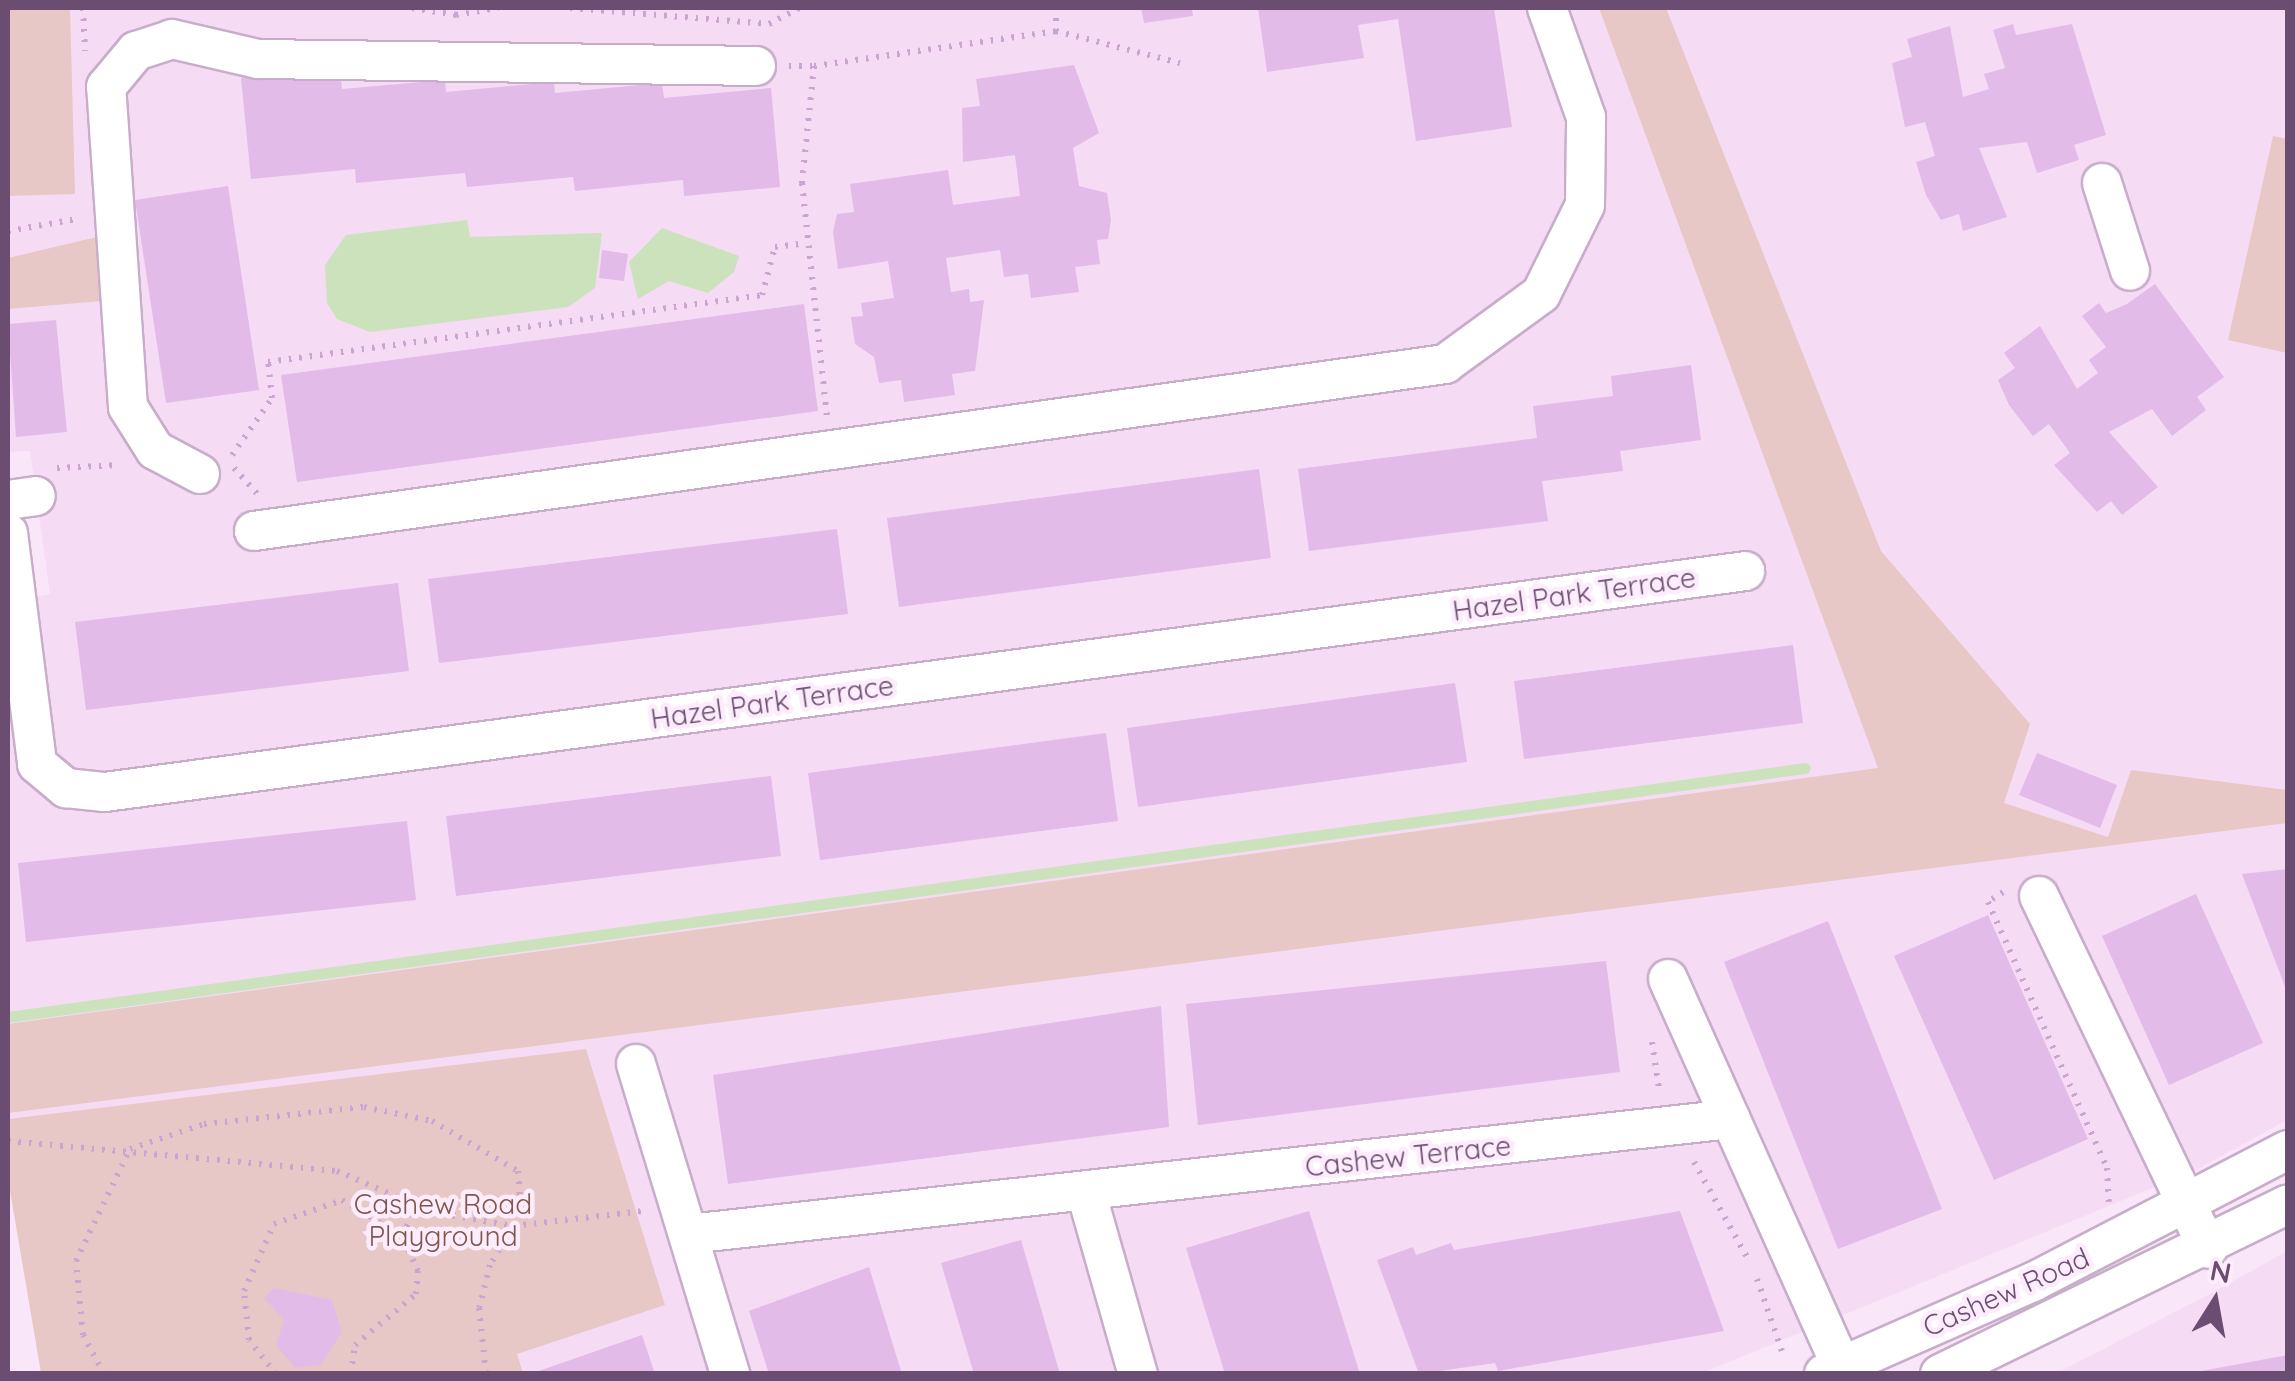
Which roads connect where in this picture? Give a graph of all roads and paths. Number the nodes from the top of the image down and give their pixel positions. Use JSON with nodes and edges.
{"nodes":[{"id":1,"x":412,"y":8,"type":"edge"},
{"id":2,"x":498,"y":8,"type":"edge"},
{"id":3,"x":570,"y":8,"type":"edge"},
{"id":4,"x":798,"y":8,"type":"edge"},
{"id":5,"x":1056,"y":8,"type":"edge"},
{"id":6,"x":1547,"y":8,"type":"edge"},
{"id":7,"x":1056,"y":31,"type":"junction"},
{"id":8,"x":1180,"y":63,"type":"dead end"},
{"id":9,"x":756,"y":66,"type":"joint"},
{"id":10,"x":814,"y":66,"type":"junction"},
{"id":11,"x":2102,"y":183,"type":"dead end"},
{"id":12,"x":114,"y":216,"type":"junction"},
{"id":13,"x":8,"y":231,"type":"edge"},
{"id":14,"x":806,"y":244,"type":"junction"},
{"id":15,"x":2130,"y":271,"type":"dead end"},
{"id":16,"x":808,"y":428,"type":"dead end"},
{"id":17,"x":202,"y":467,"type":"junction"},
{"id":18,"x":32,"y":488,"type":"edge"},
{"id":19,"x":260,"y":518,"type":"joint"},
{"id":20,"x":8,"y":534,"type":"edge"},
{"id":21,"x":1745,"y":570,"type":"dead end"},
{"id":22,"x":2039,"y":896,"type":"joint"},
{"id":23,"x":1668,"y":980,"type":"dead end"},
{"id":24,"x":1649,"y":1032,"type":"dead end"},
{"id":25,"x":636,"y":1064,"type":"dead end"},
{"id":26,"x":1648,"y":1095,"type":"dead end"},
{"id":27,"x":1731,"y":1119,"type":"junction"},
{"id":28,"x":8,"y":1141,"type":"edge"},
{"id":29,"x":130,"y":1148,"type":"junction"},
{"id":30,"x":2288,"y":1150,"type":"edge"},
{"id":31,"x":1673,"y":1161,"type":"dead end"},
{"id":32,"x":1086,"y":1192,"type":"junction"},
{"id":33,"x":2288,"y":1204,"type":"edge"},
{"id":34,"x":416,"y":1206,"type":"junction"},
{"id":35,"x":2187,"y":1208,"type":"junction"},
{"id":36,"x":2108,"y":1214,"type":"dead end"},
{"id":37,"x":684,"y":1218,"type":"junction"},
{"id":38,"x":514,"y":1226,"type":"junction"},
{"id":39,"x":402,"y":1236,"type":"junction"},
{"id":40,"x":2208,"y":1249,"type":"junction"},
{"id":41,"x":1784,"y":1357,"type":"dead end"},
{"id":42,"x":1837,"y":1371,"type":"edge"},
{"id":43,"x":104,"y":1374,"type":"edge"},
{"id":44,"x":276,"y":1374,"type":"edge"},
{"id":45,"x":351,"y":1374,"type":"edge"},
{"id":46,"x":486,"y":1374,"type":"edge"},
{"id":47,"x":730,"y":1374,"type":"edge"},
{"id":48,"x":1138,"y":1374,"type":"edge"},
{"id":49,"x":1940,"y":1374,"type":"edge"}],
"edges":[{"from":1,"to":2,"type":"path"},
{"from":3,"to":4,"type":"path"},
{"from":5,"to":7,"type":"path"},
{"from":6,"to":19,"type":"street"},
{"from":7,"to":8,"type":"path"},
{"from":7,"to":10,"type":"path"},
{"from":9,"to":10,"type":"path"},
{"from":9,"to":12,"type":"street"},
{"from":10,"to":14,"type":"path"},
{"from":11,"to":15,"type":"street"},
{"from":12,"to":13,"type":"path"},
{"from":12,"to":17,"type":"street"},
{"from":14,"to":16,"type":"path"},
{"from":14,"to":17,"type":"path"},
{"from":17,"to":18,"type":"path"},
{"from":17,"to":19,"type":"path"},
{"from":20,"to":21,"type":"street","name":"Hazel Park Terrace"},
{"from":22,"to":35,"type":"street"},
{"from":22,"to":36,"type":"path"},
{"from":23,"to":27,"type":"street"},
{"from":24,"to":26,"type":"path"},
{"from":25,"to":37,"type":"street"},
{"from":27,"to":32,"type":"street","name":"Cashew Terrace"},
{"from":27,"to":42,"type":"street"},
{"from":28,"to":29,"type":"path"},
{"from":29,"to":34,"type":"path"},
{"from":29,"to":38,"type":"path"},
{"from":29,"to":43,"type":"path"},
{"from":30,"to":35,"type":"street","name":"Cashew Road"},
{"from":31,"to":41,"type":"path"},
{"from":32,"to":37,"type":"street","name":"Cashew Terrace"},
{"from":32,"to":48,"type":"street"},
{"from":33,"to":40,"type":"street","name":"Cashew Road"},
{"from":34,"to":38,"type":"path"},
{"from":34,"to":39,"type":"path"},
{"from":35,"to":40,"type":"street"},
{"from":35,"to":42,"type":"street","name":"Cashew Road"},
{"from":37,"to":38,"type":"path"},
{"from":37,"to":47,"type":"street"},
{"from":38,"to":46,"type":"path"},
{"from":39,"to":44,"type":"path"},
{"from":39,"to":45,"type":"path"},
{"from":40,"to":49,"type":"street","name":"Cashew Road"}]}
